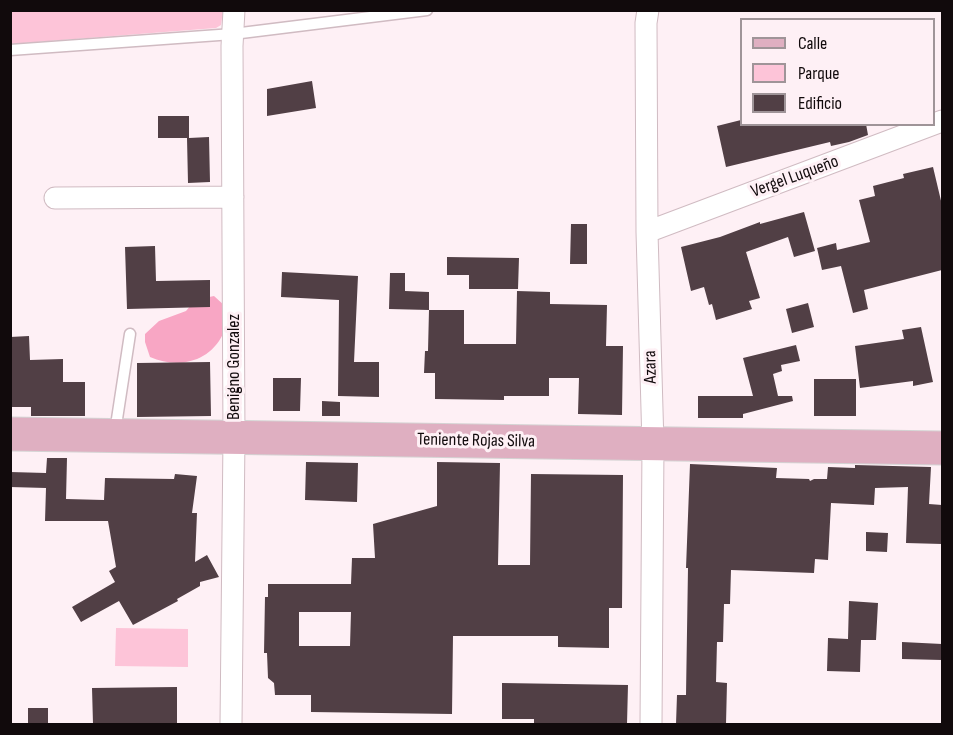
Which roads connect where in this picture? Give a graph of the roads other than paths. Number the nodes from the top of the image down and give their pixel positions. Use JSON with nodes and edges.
{"nodes":[{"id":1,"x":234,"y":10,"type":"edge"},
{"id":2,"x":427,"y":10,"type":"edge"},
{"id":3,"x":648,"y":10,"type":"edge"},
{"id":4,"x":233,"y":34,"type":"junction"},
{"id":5,"x":10,"y":50,"type":"edge"},
{"id":6,"x":929,"y":126,"type":"edge"},
{"id":7,"x":233,"y":197,"type":"junction"},
{"id":8,"x":55,"y":198,"type":"dead end"},
{"id":9,"x":647,"y":232,"type":"junction"},
{"id":10,"x":130,"y":334,"type":"dead end"},
{"id":11,"x":10,"y":434,"type":"edge"},
{"id":12,"x":115,"y":435,"type":"junction"},
{"id":13,"x":234,"y":437,"type":"junction"},
{"id":14,"x":653,"y":445,"type":"junction"},
{"id":15,"x":942,"y":448,"type":"edge"},
{"id":16,"x":231,"y":724,"type":"edge"},
{"id":17,"x":651,"y":724,"type":"edge"}],
"edges":[{"from":1,"to":4,"type":"street","name":"Benigno Gonzalez"},
{"from":2,"to":4,"type":"lane"},
{"from":3,"to":9,"type":"street","name":"Azara"},
{"from":4,"to":5,"type":"lane"},
{"from":4,"to":7,"type":"street","name":"Benigno Gonzalez"},
{"from":6,"to":9,"type":"street","name":"Vergel Luqueño"},
{"from":7,"to":8,"type":"street"},
{"from":7,"to":13,"type":"street","name":"Benigno Gonzalez"},
{"from":9,"to":14,"type":"street","name":"Azara"},
{"from":10,"to":12,"type":"lane"},
{"from":11,"to":12,"type":"main road","name":"Teniente Rojas Silva"},
{"from":12,"to":13,"type":"main road","name":"Teniente Rojas Silva"},
{"from":13,"to":14,"type":"main road","name":"Teniente Rojas Silva"},
{"from":13,"to":16,"type":"street","name":"Benigno Gonzalez"},
{"from":14,"to":15,"type":"main road","name":"Teniente Rojas Silva"},
{"from":14,"to":17,"type":"street","name":"Azara"}]}
